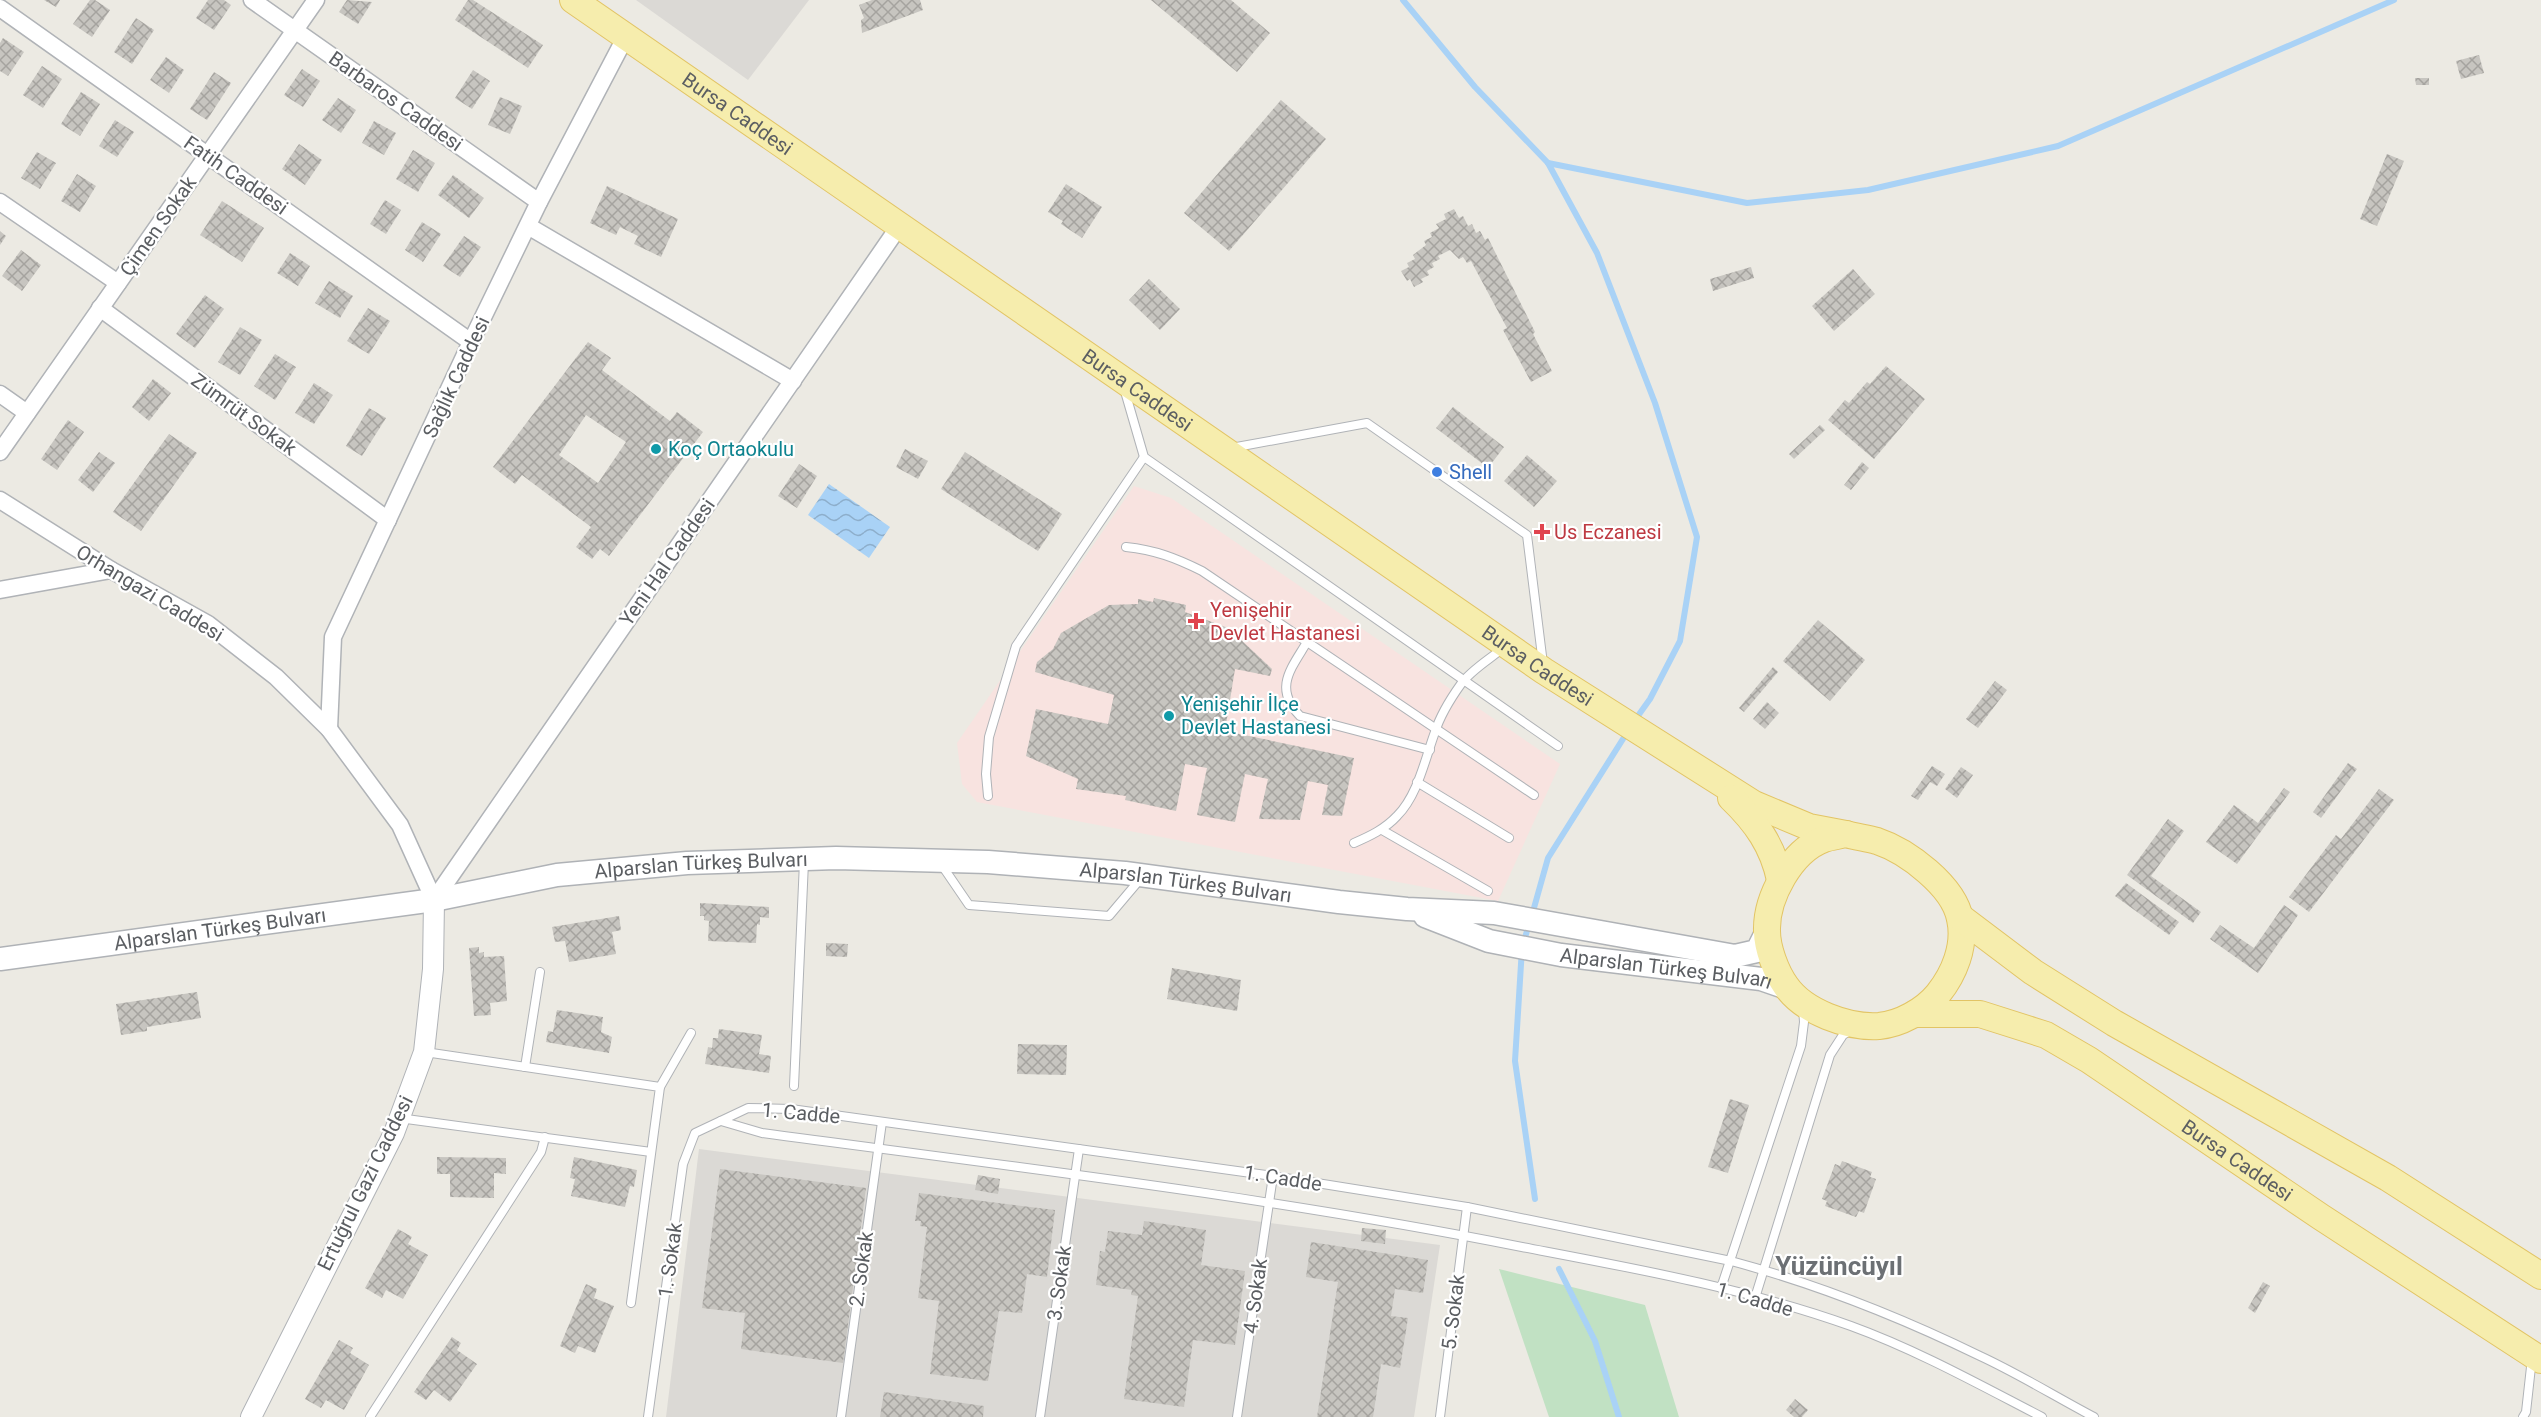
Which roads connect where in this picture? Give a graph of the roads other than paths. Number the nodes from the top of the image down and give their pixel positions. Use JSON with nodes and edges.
{"nodes":[{"id":1,"x":252,"y":0,"type":"edge"},
{"id":2,"x":316,"y":0,"type":"edge"},
{"id":3,"x":573,"y":0,"type":"edge"},
{"id":4,"x":0,"y":8,"type":"edge"},
{"id":5,"x":294,"y":30,"type":"junction"},
{"id":6,"x":625,"y":38,"type":"junction"},
{"id":7,"x":208,"y":156,"type":"junction"},
{"id":8,"x":0,"y":202,"type":"edge"},
{"id":9,"x":540,"y":202,"type":"junction"},
{"id":10,"x":900,"y":225,"type":"junction"},
{"id":11,"x":528,"y":226,"type":"junction"},
{"id":12,"x":118,"y":283,"type":"junction"},
{"id":13,"x":100,"y":308,"type":"junction"},
{"id":14,"x":471,"y":342,"type":"junction"},
{"id":15,"x":1121,"y":379,"type":"junction"},
{"id":16,"x":793,"y":381,"type":"junction"},
{"id":17,"x":0,"y":394,"type":"edge"},
{"id":18,"x":27,"y":413,"type":"junction"},
{"id":19,"x":1225,"y":449,"type":"junction"},
{"id":20,"x":0,"y":452,"type":"edge"},
{"id":21,"x":1144,"y":457,"type":"junction"},
{"id":22,"x":0,"y":500,"type":"edge"},
{"id":23,"x":388,"y":520,"type":"junction"},
{"id":24,"x":1126,"y":547,"type":"dead end"},
{"id":25,"x":111,"y":570,"type":"junction"},
{"id":26,"x":0,"y":590,"type":"edge"},
{"id":27,"x":1307,"y":642,"type":"junction"},
{"id":28,"x":1506,"y":645,"type":"junction"},
{"id":29,"x":1544,"y":671,"type":"junction"},
{"id":30,"x":1463,"y":681,"type":"junction"},
{"id":31,"x":329,"y":729,"type":"junction"},
{"id":32,"x":1435,"y":730,"type":"junction"},
{"id":33,"x":1558,"y":746,"type":"dead end"},
{"id":34,"x":1430,"y":750,"type":"junction"},
{"id":35,"x":1704,"y":774,"type":"junction"},
{"id":36,"x":1417,"y":782,"type":"junction"},
{"id":37,"x":1534,"y":795,"type":"dead end"},
{"id":38,"x":988,"y":796,"type":"dead end"},
{"id":39,"x":1382,"y":830,"type":"junction"},
{"id":40,"x":1846,"y":834,"type":"junction"},
{"id":41,"x":1509,"y":838,"type":"dead end"},
{"id":42,"x":1354,"y":843,"type":"dead end"},
{"id":43,"x":804,"y":859,"type":"junction"},
{"id":44,"x":939,"y":861,"type":"junction"},
{"id":45,"x":1143,"y":876,"type":"junction"},
{"id":46,"x":1780,"y":880,"type":"junction"},
{"id":47,"x":434,"y":900,"type":"junction"},
{"id":48,"x":1491,"y":902,"type":"junction"},
{"id":49,"x":1407,"y":909,"type":"junction"},
{"id":50,"x":1960,"y":917,"type":"junction"},
{"id":51,"x":1767,"y":931,"type":"junction"},
{"id":52,"x":0,"y":959,"type":"edge"},
{"id":53,"x":540,"y":972,"type":"dead end"},
{"id":54,"x":1795,"y":995,"type":"junction"},
{"id":55,"x":1915,"y":1014,"type":"junction"},
{"id":56,"x":1862,"y":1024,"type":"junction"},
{"id":57,"x":691,"y":1033,"type":"dead end"},
{"id":58,"x":424,"y":1052,"type":"junction"},
{"id":59,"x":525,"y":1067,"type":"junction"},
{"id":60,"x":794,"y":1086,"type":"dead end"},
{"id":61,"x":660,"y":1087,"type":"junction"},
{"id":62,"x":399,"y":1118,"type":"junction"},
{"id":63,"x":721,"y":1121,"type":"junction"},
{"id":64,"x":882,"y":1122,"type":"junction"},
{"id":65,"x":545,"y":1137,"type":"junction"},
{"id":66,"x":878,"y":1148,"type":"junction"},
{"id":67,"x":1079,"y":1149,"type":"junction"},
{"id":68,"x":651,"y":1152,"type":"junction"},
{"id":69,"x":1075,"y":1174,"type":"junction"},
{"id":70,"x":1273,"y":1176,"type":"junction"},
{"id":71,"x":1269,"y":1202,"type":"junction"},
{"id":72,"x":1467,"y":1207,"type":"junction"},
{"id":73,"x":1463,"y":1235,"type":"junction"},
{"id":74,"x":1731,"y":1261,"type":"junction"},
{"id":75,"x":1764,"y":1270,"type":"junction"},
{"id":76,"x":2541,"y":1276,"type":"edge"},
{"id":77,"x":1721,"y":1288,"type":"junction"},
{"id":78,"x":1755,"y":1298,"type":"junction"},
{"id":79,"x":631,"y":1303,"type":"dead end"},
{"id":80,"x":2537,"y":1358,"type":"edge"},
{"id":81,"x":251,"y":1417,"type":"edge"},
{"id":82,"x":370,"y":1417,"type":"edge"},
{"id":83,"x":648,"y":1417,"type":"edge"},
{"id":84,"x":841,"y":1417,"type":"edge"},
{"id":85,"x":1040,"y":1417,"type":"edge"},
{"id":86,"x":1237,"y":1417,"type":"edge"},
{"id":87,"x":1440,"y":1417,"type":"edge"},
{"id":88,"x":2042,"y":1417,"type":"edge"},
{"id":89,"x":2094,"y":1417,"type":"edge"},
{"id":90,"x":2523,"y":1417,"type":"edge"}],
"edges":[{"from":1,"to":5,"type":"street","name":"Barbaros Caddesi"},
{"from":2,"to":5,"type":"street","name":"Çimen Sokak"},
{"from":3,"to":6,"type":"main road","name":"Bursa Caddesi"},
{"from":4,"to":7,"type":"street","name":"Fatih Caddesi"},
{"from":5,"to":7,"type":"street","name":"Çimen Sokak"},
{"from":5,"to":9,"type":"street","name":"Barbaros Caddesi"},
{"from":6,"to":9,"type":"street","name":"Sağlık Caddesi"},
{"from":6,"to":10,"type":"main road","name":"Bursa Caddesi"},
{"from":7,"to":12,"type":"street","name":"Çimen Sokak"},
{"from":7,"to":14,"type":"street","name":"Fatih Caddesi"},
{"from":8,"to":12,"type":"street"},
{"from":9,"to":11,"type":"street","name":"Sağlık Caddesi"},
{"from":10,"to":15,"type":"main road","name":"Bursa Caddesi"},
{"from":10,"to":16,"type":"street","name":"Yeni Hal Caddesi"},
{"from":11,"to":14,"type":"street","name":"Sağlık Caddesi"},
{"from":11,"to":16,"type":"street"},
{"from":12,"to":13,"type":"street","name":"Çimen Sokak"},
{"from":13,"to":18,"type":"street","name":"Çimen Sokak"},
{"from":13,"to":23,"type":"street","name":"Zümrüt Sokak"},
{"from":14,"to":23,"type":"street","name":"Sağlık Caddesi"},
{"from":15,"to":19,"type":"main road","name":"Bursa Caddesi"},
{"from":15,"to":21,"type":"lane"},
{"from":16,"to":47,"type":"street","name":"Yeni Hal Caddesi"},
{"from":17,"to":18,"type":"street"},
{"from":18,"to":20,"type":"street","name":"Çimen Sokak"},
{"from":19,"to":28,"type":"main road","name":"Bursa Caddesi"},
{"from":19,"to":29,"type":"lane"},
{"from":21,"to":30,"type":"lane"},
{"from":21,"to":38,"type":"lane"},
{"from":22,"to":25,"type":"street","name":"Orhangazi Caddesi"},
{"from":23,"to":31,"type":"street","name":"Sağlık Caddesi"},
{"from":24,"to":27,"type":"lane"},
{"from":25,"to":26,"type":"street"},
{"from":25,"to":31,"type":"street","name":"Orhangazi Caddesi"},
{"from":27,"to":32,"type":"lane"},
{"from":27,"to":34,"type":"lane"},
{"from":28,"to":29,"type":"main road","name":"Bursa Caddesi"},
{"from":28,"to":30,"type":"lane"},
{"from":29,"to":35,"type":"main road","name":"Bursa Caddesi"},
{"from":30,"to":32,"type":"lane"},
{"from":30,"to":33,"type":"lane"},
{"from":31,"to":47,"type":"street","name":"Orhangazi Caddesi"},
{"from":32,"to":34,"type":"lane"},
{"from":32,"to":37,"type":"lane"},
{"from":34,"to":36,"type":"lane"},
{"from":35,"to":40,"type":"main road","name":"Bursa Caddesi"},
{"from":35,"to":46,"type":"main road","name":"Bursa Caddesi"},
{"from":36,"to":39,"type":"lane"},
{"from":36,"to":41,"type":"lane"},
{"from":39,"to":42,"type":"lane"},
{"from":39,"to":48,"type":"lane"},
{"from":40,"to":46,"type":"main road"},
{"from":40,"to":50,"type":"main road"},
{"from":43,"to":44,"type":"main road","name":"Alparslan Türkeş Bulvarı"},
{"from":43,"to":47,"type":"main road","name":"Alparslan Türkeş Bulvarı"},
{"from":43,"to":60,"type":"lane"},
{"from":44,"to":45,"type":"main road","name":"Alparslan Türkeş Bulvarı"},
{"from":44,"to":45,"type":"lane"},
{"from":45,"to":49,"type":"main road","name":"Alparslan Türkeş Bulvarı"},
{"from":46,"to":51,"type":"main road"},
{"from":47,"to":52,"type":"main road","name":"Alparslan Türkeş Bulvarı"},
{"from":47,"to":58,"type":"street","name":"Ertuğrul Gazi Caddesi"},
{"from":48,"to":49,"type":"main road","name":"Alparslan Türkeş Bulvarı"},
{"from":48,"to":51,"type":"main road","name":"Alparslan Türkeş Bulvarı"},
{"from":49,"to":54,"type":"main road","name":"Alparslan Türkeş Bulvarı"},
{"from":50,"to":55,"type":"main road"},
{"from":50,"to":76,"type":"main road"},
{"from":51,"to":54,"type":"main road"},
{"from":53,"to":59,"type":"lane"},
{"from":54,"to":56,"type":"main road"},
{"from":54,"to":74,"type":"lane"},
{"from":55,"to":56,"type":"main road"},
{"from":55,"to":80,"type":"main road","name":"Bursa Caddesi"},
{"from":56,"to":75,"type":"lane"},
{"from":57,"to":61,"type":"lane"},
{"from":58,"to":59,"type":"lane"},
{"from":58,"to":62,"type":"street","name":"Ertuğrul Gazi Caddesi"},
{"from":59,"to":61,"type":"lane"},
{"from":61,"to":68,"type":"lane"},
{"from":62,"to":65,"type":"lane"},
{"from":62,"to":81,"type":"street","name":"Ertuğrul Gazi Caddesi"},
{"from":63,"to":64,"type":"lane","name":"1. Cadde"},
{"from":63,"to":66,"type":"lane","name":"1. Cadde"},
{"from":63,"to":83,"type":"lane","name":"1. Sokak"},
{"from":64,"to":66,"type":"lane","name":"2. Sokak"},
{"from":64,"to":67,"type":"lane","name":"1. Cadde"},
{"from":65,"to":68,"type":"lane"},
{"from":65,"to":82,"type":"lane"},
{"from":66,"to":69,"type":"lane","name":"1. Cadde"},
{"from":66,"to":84,"type":"lane","name":"2. Sokak"},
{"from":67,"to":69,"type":"lane","name":"3. Sokak"},
{"from":67,"to":70,"type":"lane","name":"1. Cadde"},
{"from":68,"to":79,"type":"lane"},
{"from":69,"to":71,"type":"lane","name":"1. Cadde"},
{"from":69,"to":85,"type":"lane","name":"3. Sokak"},
{"from":70,"to":71,"type":"lane","name":"4. Sokak"},
{"from":70,"to":72,"type":"lane","name":"1. Cadde"},
{"from":71,"to":73,"type":"lane","name":"1. Cadde"},
{"from":71,"to":86,"type":"lane","name":"4. Sokak"},
{"from":72,"to":73,"type":"lane","name":"5. Sokak"},
{"from":72,"to":74,"type":"lane","name":"1. Cadde"},
{"from":73,"to":77,"type":"lane","name":"1. Cadde"},
{"from":73,"to":87,"type":"lane","name":"5. Sokak"},
{"from":74,"to":75,"type":"lane","name":"1. Cadde"},
{"from":74,"to":77,"type":"lane"},
{"from":75,"to":78,"type":"lane"},
{"from":75,"to":89,"type":"lane","name":"1. Cadde"},
{"from":77,"to":78,"type":"lane","name":"1. Cadde"},
{"from":78,"to":88,"type":"lane","name":"1. Cadde"},
{"from":80,"to":90,"type":"lane"}]}
